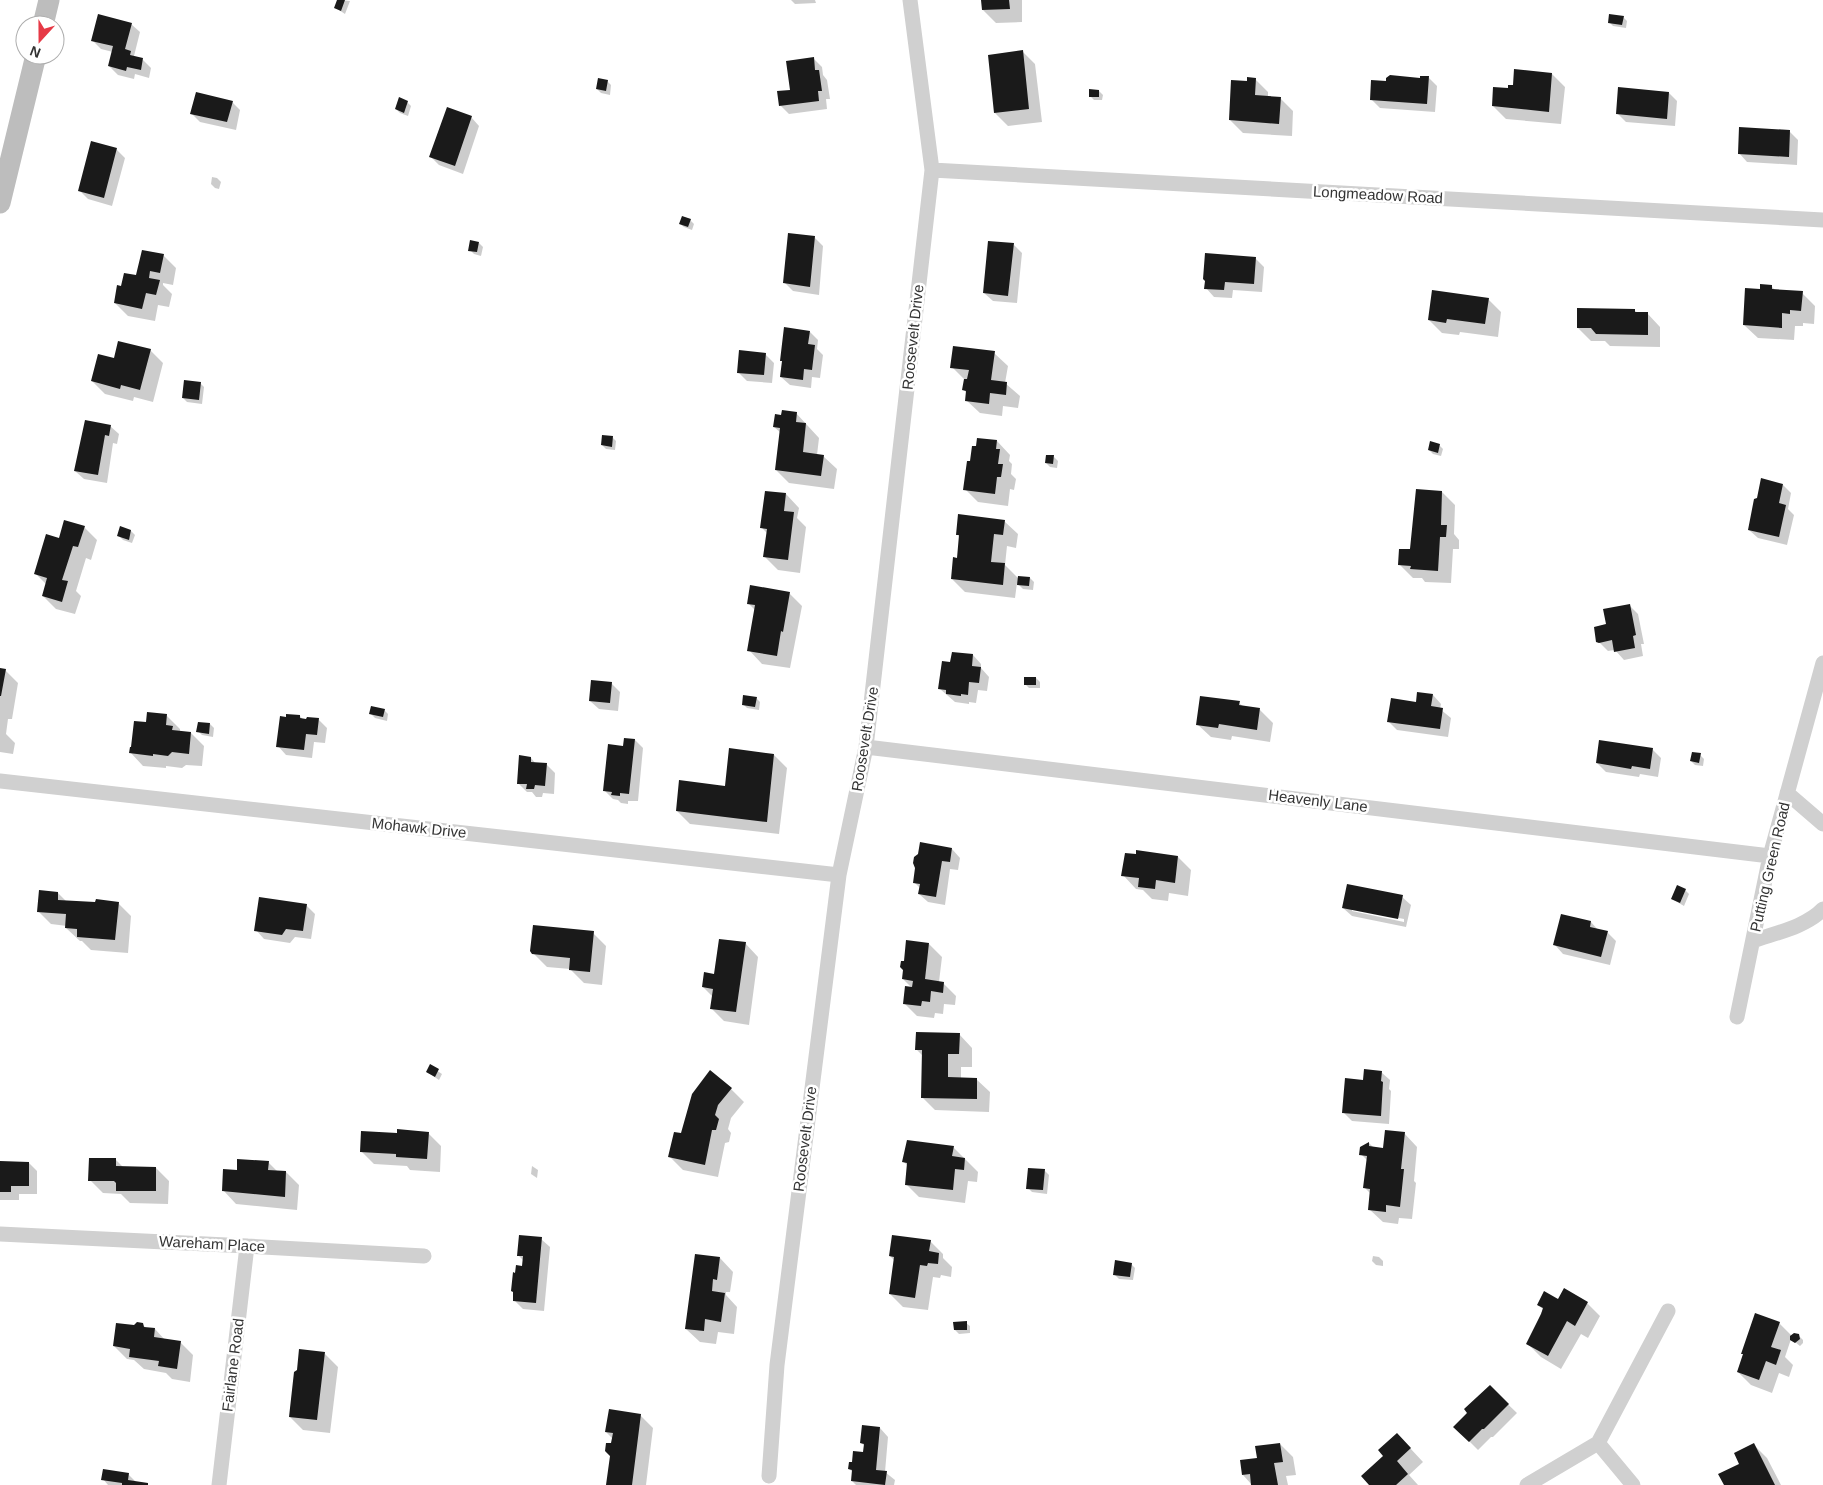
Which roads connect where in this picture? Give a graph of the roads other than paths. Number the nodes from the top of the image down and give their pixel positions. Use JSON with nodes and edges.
{"nodes":[{"id":1,"x":49,"y":0,"type":"edge"},
{"id":2,"x":910,"y":0,"type":"edge"},
{"id":3,"x":45,"y":15,"type":"edge"},
{"id":4,"x":34,"y":65,"type":"edge"},
{"id":5,"x":932,"y":170,"type":"junction"},
{"id":6,"x":0,"y":203,"type":"edge"},
{"id":7,"x":1823,"y":220,"type":"edge"},
{"id":8,"x":1823,"y":663,"type":"edge"},
{"id":9,"x":866,"y":747,"type":"junction"},
{"id":10,"x":0,"y":781,"type":"edge"},
{"id":11,"x":1787,"y":793,"type":"junction"},
{"id":12,"x":1823,"y":824,"type":"edge"},
{"id":13,"x":1770,"y":856,"type":"junction"},
{"id":14,"x":839,"y":875,"type":"junction"},
{"id":15,"x":1823,"y":909,"type":"edge"},
{"id":16,"x":1753,"y":941,"type":"junction"},
{"id":17,"x":1737,"y":1017,"type":"dead end"},
{"id":18,"x":0,"y":1234,"type":"edge"},
{"id":19,"x":247,"y":1246,"type":"junction"},
{"id":20,"x":424,"y":1256,"type":"dead end"},
{"id":21,"x":1668,"y":1311,"type":"dead end"},
{"id":22,"x":1598,"y":1443,"type":"junction"},
{"id":23,"x":769,"y":1476,"type":"dead end"},
{"id":24,"x":219,"y":1485,"type":"edge"},
{"id":25,"x":1527,"y":1485,"type":"edge"},
{"id":26,"x":1633,"y":1485,"type":"edge"}],
"edges":[{"from":1,"to":3,"type":"main road"},
{"from":2,"to":5,"type":"street","name":"Roosevelt Drive"},
{"from":4,"to":6,"type":"main road"},
{"from":5,"to":7,"type":"street","name":"Longmeadow Road"},
{"from":5,"to":9,"type":"street","name":"Roosevelt Drive"},
{"from":8,"to":11,"type":"street","name":"Putting Green Road"},
{"from":9,"to":13,"type":"street","name":"Heavenly Lane"},
{"from":9,"to":14,"type":"street","name":"Roosevelt Drive"},
{"from":10,"to":14,"type":"street","name":"Mohawk Drive"},
{"from":11,"to":12,"type":"street","name":"Putting Green Road"},
{"from":11,"to":13,"type":"street","name":"Putting Green Road"},
{"from":13,"to":16,"type":"street","name":"Putting Green Road"},
{"from":14,"to":23,"type":"street","name":"Roosevelt Drive"},
{"from":15,"to":16,"type":"street","name":"Putting Green Road"},
{"from":16,"to":17,"type":"street","name":"Putting Green Road"},
{"from":18,"to":19,"type":"street","name":"Wareham Place"},
{"from":19,"to":20,"type":"street","name":"Wareham Place"},
{"from":19,"to":24,"type":"street","name":"Fairlane Road"},
{"from":21,"to":22,"type":"street"},
{"from":22,"to":25,"type":"street"},
{"from":22,"to":26,"type":"street"}]}
